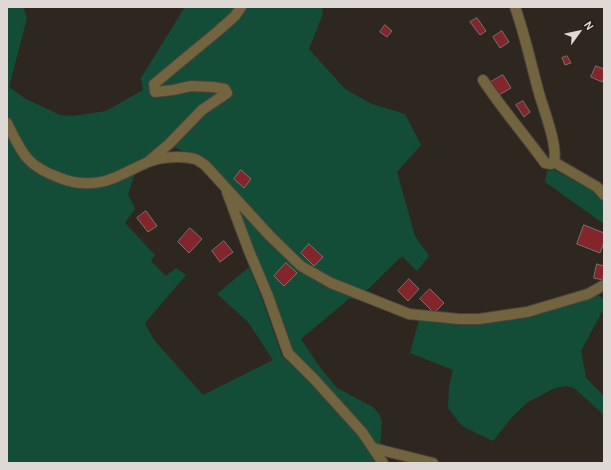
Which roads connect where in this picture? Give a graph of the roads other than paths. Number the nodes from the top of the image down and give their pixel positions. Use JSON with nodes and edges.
{"nodes":[{"id":1,"x":241,"y":7,"type":"edge"},
{"id":2,"x":515,"y":7,"type":"edge"},
{"id":3,"x":483,"y":80,"type":"dead end"},
{"id":4,"x":7,"y":123,"type":"edge"},
{"id":5,"x":148,"y":162,"type":"junction"},
{"id":6,"x":554,"y":162,"type":"junction"},
{"id":7,"x":227,"y":190,"type":"junction"},
{"id":8,"x":604,"y":195,"type":"edge"},
{"id":9,"x":604,"y":285,"type":"edge"},
{"id":10,"x":373,"y":448,"type":"junction"},
{"id":11,"x":383,"y":463,"type":"edge"},
{"id":12,"x":433,"y":463,"type":"edge"}],
"edges":[{"from":1,"to":5,"type":"street"},
{"from":2,"to":6,"type":"street"},
{"from":3,"to":6,"type":"street"},
{"from":4,"to":5,"type":"street"},
{"from":5,"to":7,"type":"street"},
{"from":6,"to":8,"type":"street"},
{"from":7,"to":9,"type":"street"},
{"from":7,"to":10,"type":"street"},
{"from":10,"to":11,"type":"street"},
{"from":10,"to":12,"type":"street"}]}
